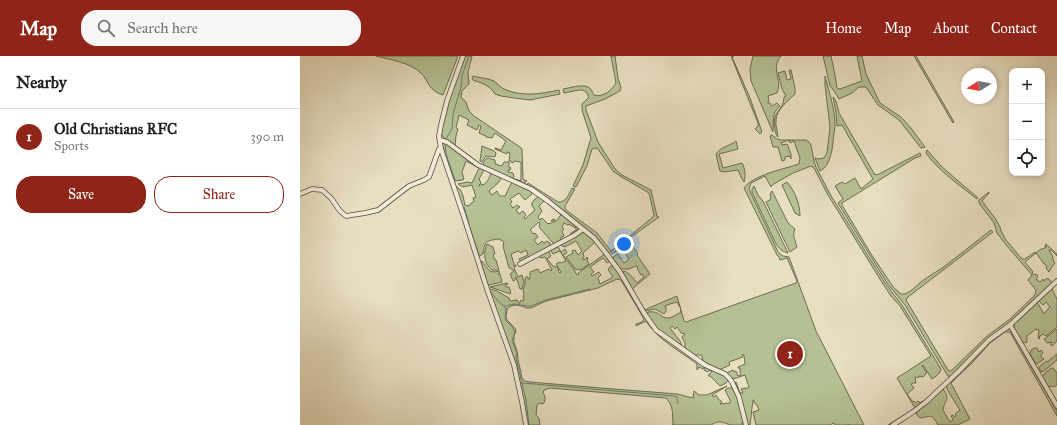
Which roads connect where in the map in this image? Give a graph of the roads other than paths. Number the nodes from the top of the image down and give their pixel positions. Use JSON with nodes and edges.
{"nodes":[{"id":1,"x":463,"y":56,"type":"edge"},
{"id":2,"x":440,"y":140,"type":"junction"},
{"id":3,"x":441,"y":149,"type":"junction"},
{"id":4,"x":300,"y":194,"type":"edge"},
{"id":5,"x":583,"y":229,"type":"junction"},
{"id":6,"x":520,"y":264,"type":"dead end"},
{"id":7,"x":1057,"y":281,"type":"edge"},
{"id":8,"x":1010,"y":325,"type":"junction"},
{"id":9,"x":1057,"y":406,"type":"edge"},
{"id":10,"x":526,"y":425,"type":"edge"},
{"id":11,"x":746,"y":425,"type":"edge"},
{"id":12,"x":893,"y":425,"type":"edge"}],
"edges":[{"from":1,"to":2,"type":"street"},
{"from":2,"to":3,"type":"street"},
{"from":2,"to":5,"type":"street"},
{"from":3,"to":4,"type":"street"},
{"from":3,"to":10,"type":"street"},
{"from":5,"to":6,"type":"street"},
{"from":5,"to":11,"type":"street"},
{"from":7,"to":8,"type":"street"},
{"from":8,"to":9,"type":"street"},
{"from":8,"to":12,"type":"street"}]}
